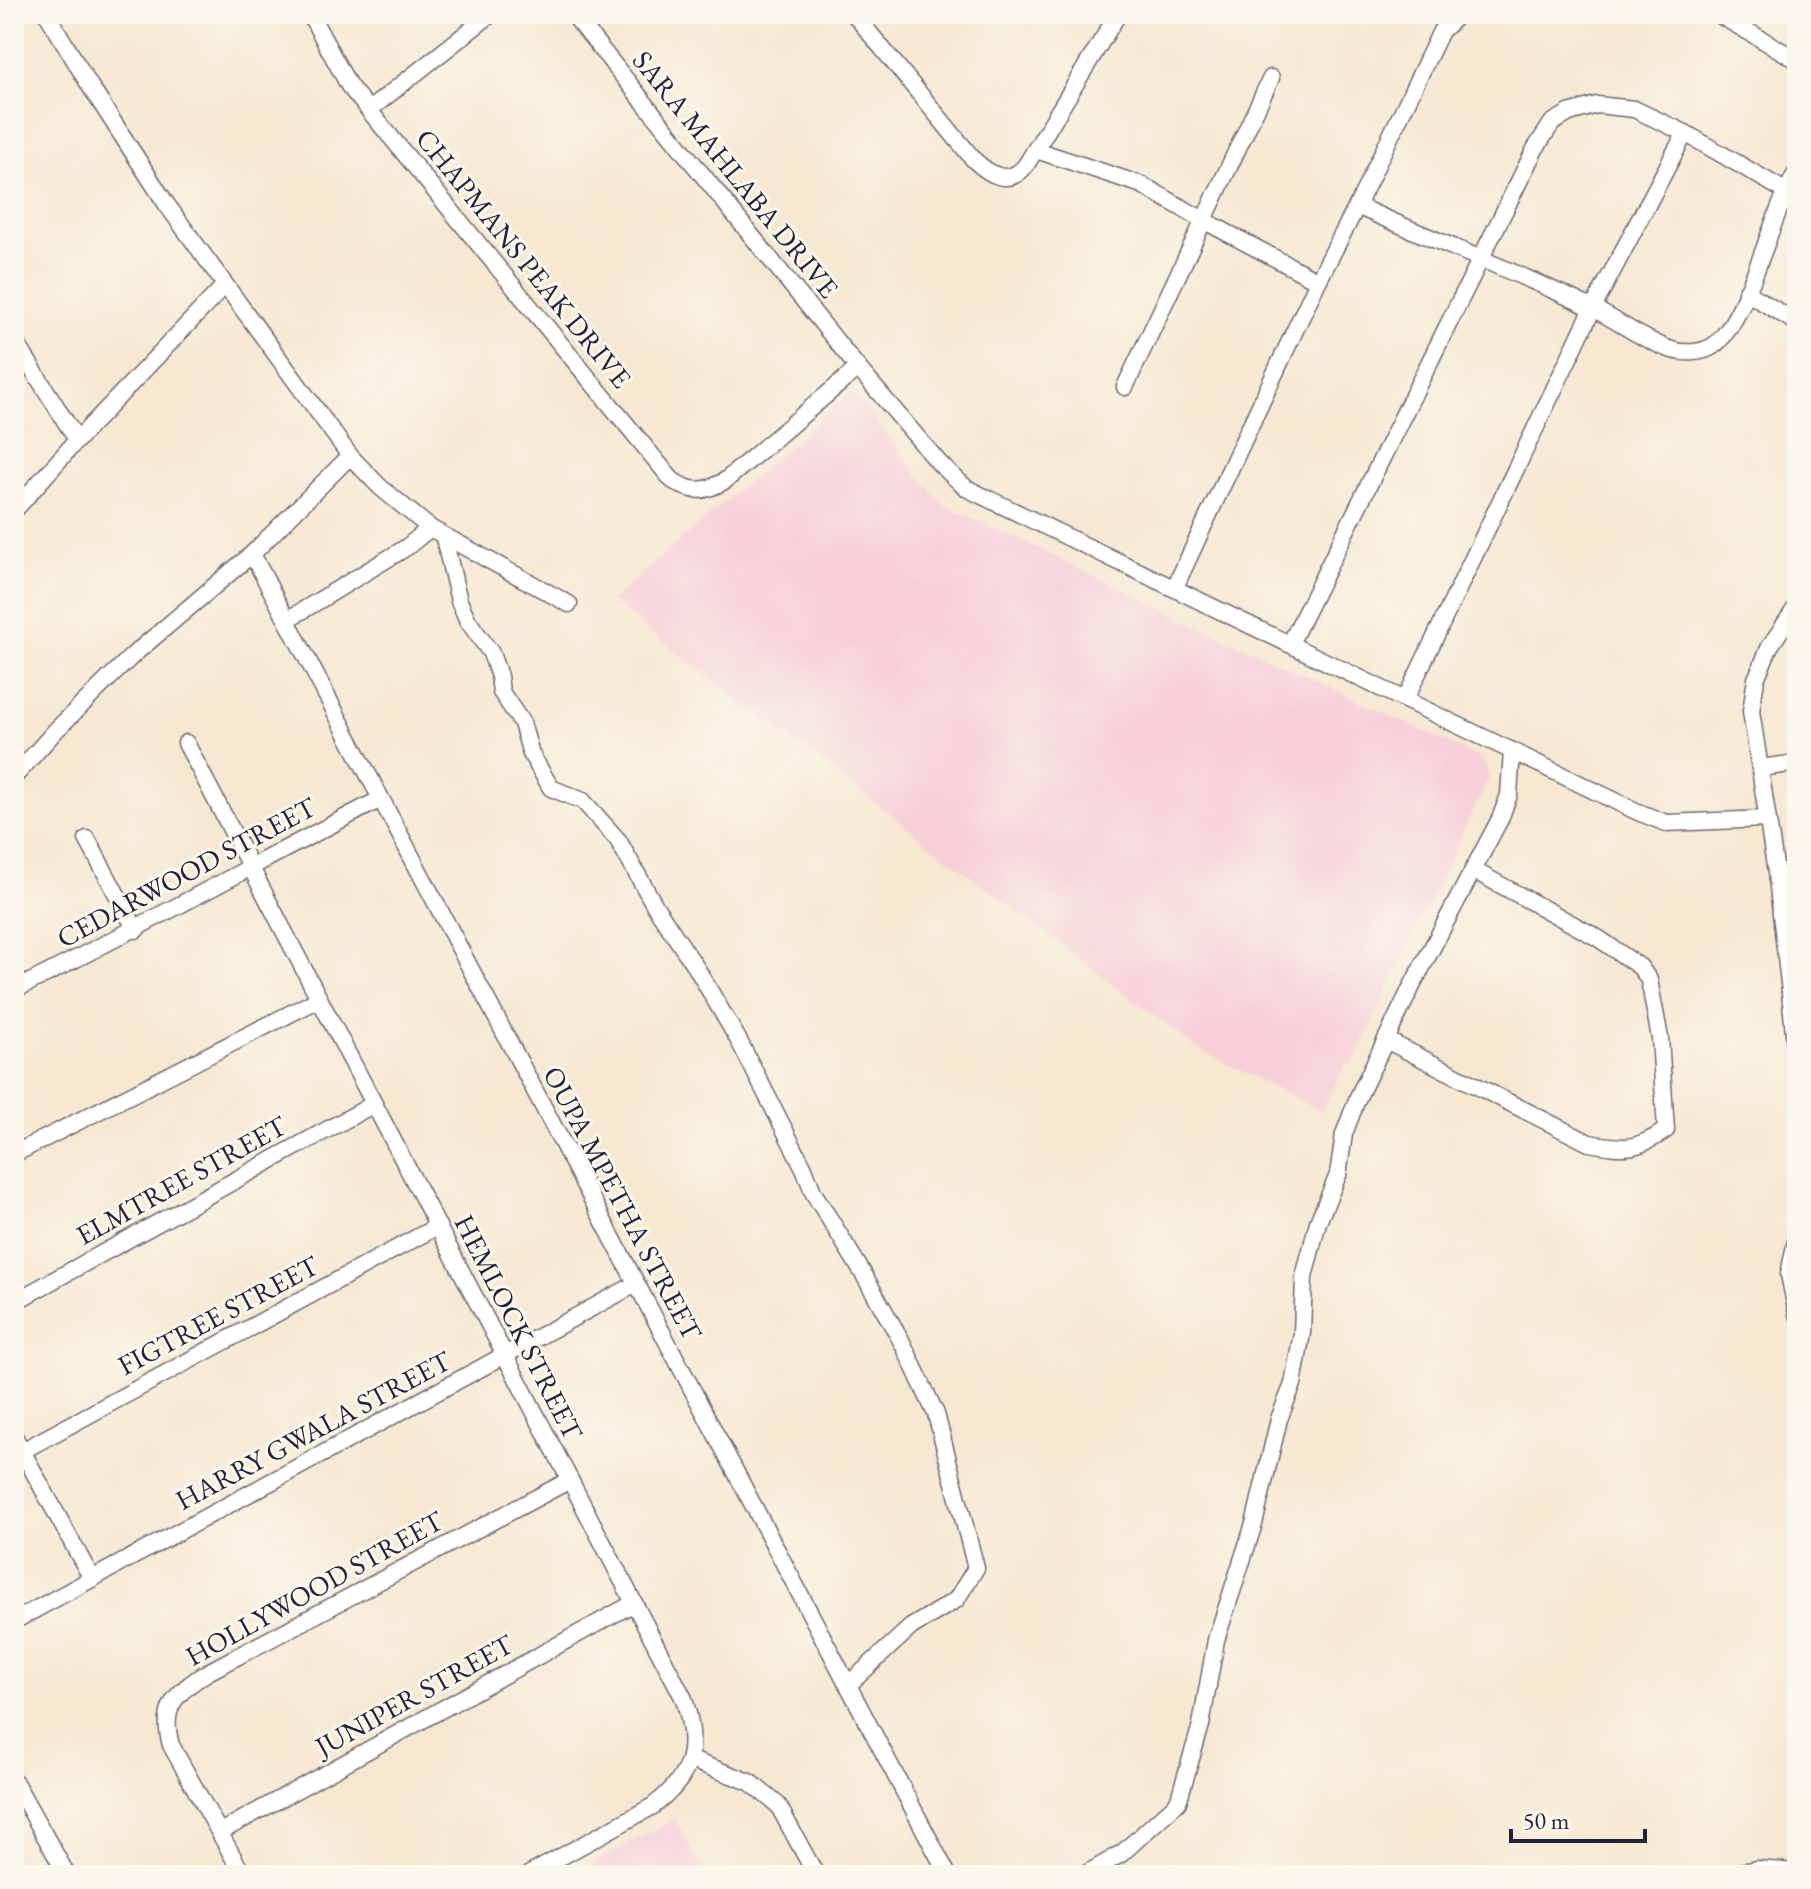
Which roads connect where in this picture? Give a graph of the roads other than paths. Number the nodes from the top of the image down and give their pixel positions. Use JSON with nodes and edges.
{"nodes":[{"id":1,"x":47,"y":14,"type":"edge"},
{"id":2,"x":310,"y":14,"type":"edge"},
{"id":3,"x":491,"y":14,"type":"edge"},
{"id":4,"x":573,"y":14,"type":"edge"},
{"id":5,"x":854,"y":14,"type":"edge"},
{"id":6,"x":1118,"y":14,"type":"edge"},
{"id":7,"x":1459,"y":14,"type":"edge"},
{"id":8,"x":1718,"y":14,"type":"edge"},
{"id":9,"x":1797,"y":60,"type":"edge"},
{"id":10,"x":1271,"y":78,"type":"dead end"},
{"id":11,"x":369,"y":110,"type":"junction"},
{"id":12,"x":1685,"y":133,"type":"junction"},
{"id":13,"x":1036,"y":150,"type":"junction"},
{"id":14,"x":1797,"y":172,"type":"edge"},
{"id":15,"x":1791,"y":194,"type":"edge"},
{"id":16,"x":1357,"y":206,"type":"junction"},
{"id":17,"x":1203,"y":220,"type":"junction"},
{"id":18,"x":1479,"y":260,"type":"junction"},
{"id":19,"x":1318,"y":281,"type":"junction"},
{"id":20,"x":225,"y":285,"type":"junction"},
{"id":21,"x":1746,"y":292,"type":"junction"},
{"id":22,"x":1593,"y":308,"type":"junction"},
{"id":23,"x":1797,"y":323,"type":"edge"},
{"id":24,"x":14,"y":339,"type":"edge"},
{"id":25,"x":858,"y":368,"type":"junction"},
{"id":26,"x":1125,"y":387,"type":"dead end"},
{"id":27,"x":77,"y":440,"type":"junction"},
{"id":28,"x":350,"y":456,"type":"junction"},
{"id":29,"x":14,"y":511,"type":"edge"},
{"id":30,"x":437,"y":533,"type":"junction"},
{"id":31,"x":252,"y":554,"type":"junction"},
{"id":32,"x":1175,"y":587,"type":"junction"},
{"id":33,"x":569,"y":604,"type":"dead end"},
{"id":34,"x":1795,"y":615,"type":"edge"},
{"id":35,"x":287,"y":620,"type":"junction"},
{"id":36,"x":1290,"y":644,"type":"junction"},
{"id":37,"x":1405,"y":700,"type":"junction"},
{"id":38,"x":186,"y":743,"type":"dead end"},
{"id":39,"x":1512,"y":751,"type":"junction"},
{"id":40,"x":1797,"y":763,"type":"edge"},
{"id":41,"x":1761,"y":768,"type":"junction"},
{"id":42,"x":14,"y":777,"type":"edge"},
{"id":43,"x":381,"y":799,"type":"junction"},
{"id":44,"x":1767,"y":819,"type":"junction"},
{"id":45,"x":87,"y":839,"type":"dead end"},
{"id":46,"x":250,"y":866,"type":"junction"},
{"id":47,"x":1473,"y":870,"type":"junction"},
{"id":48,"x":1797,"y":876,"type":"edge"},
{"id":49,"x":1777,"y":879,"type":"junction"},
{"id":50,"x":136,"y":930,"type":"junction"},
{"id":51,"x":14,"y":990,"type":"edge"},
{"id":52,"x":1793,"y":991,"type":"edge"},
{"id":53,"x":319,"y":999,"type":"junction"},
{"id":54,"x":1386,"y":1040,"type":"junction"},
{"id":55,"x":1797,"y":1064,"type":"edge"},
{"id":56,"x":374,"y":1104,"type":"junction"},
{"id":57,"x":14,"y":1154,"type":"edge"},
{"id":58,"x":438,"y":1226,"type":"junction"},
{"id":59,"x":1797,"y":1236,"type":"edge"},
{"id":60,"x":636,"y":1284,"type":"junction"},
{"id":61,"x":14,"y":1302,"type":"edge"},
{"id":62,"x":1797,"y":1314,"type":"edge"},
{"id":63,"x":505,"y":1355,"type":"junction"},
{"id":64,"x":18,"y":1444,"type":"edge"},
{"id":65,"x":570,"y":1480,"type":"junction"},
{"id":66,"x":92,"y":1579,"type":"junction"},
{"id":67,"x":634,"y":1603,"type":"junction"},
{"id":68,"x":14,"y":1621,"type":"edge"},
{"id":69,"x":848,"y":1685,"type":"junction"},
{"id":70,"x":691,"y":1760,"type":"junction"},
{"id":71,"x":14,"y":1781,"type":"edge"},
{"id":72,"x":220,"y":1832,"type":"junction"},
{"id":73,"x":1797,"y":1872,"type":"edge"},
{"id":74,"x":67,"y":1875,"type":"edge"},
{"id":75,"x":243,"y":1875,"type":"edge"},
{"id":76,"x":528,"y":1875,"type":"edge"},
{"id":77,"x":816,"y":1875,"type":"edge"},
{"id":78,"x":948,"y":1875,"type":"edge"},
{"id":79,"x":1084,"y":1875,"type":"edge"},
{"id":80,"x":1726,"y":1875,"type":"edge"}],
"edges":[{"from":1,"to":20,"type":"street"},
{"from":2,"to":11,"type":"street","name":"CHAPMANS PEAK DRIVE"},
{"from":3,"to":11,"type":"street"},
{"from":4,"to":25,"type":"street","name":"SARA MAHLABA DRIVE"},
{"from":5,"to":13,"type":"street"},
{"from":6,"to":13,"type":"street"},
{"from":7,"to":16,"type":"street"},
{"from":8,"to":9,"type":"street"},
{"from":10,"to":17,"type":"street"},
{"from":11,"to":25,"type":"street","name":"CHAPMANS PEAK DRIVE"},
{"from":12,"to":15,"type":"street"},
{"from":12,"to":18,"type":"street"},
{"from":12,"to":22,"type":"street"},
{"from":13,"to":17,"type":"street"},
{"from":14,"to":15,"type":"street"},
{"from":15,"to":21,"type":"street"},
{"from":16,"to":18,"type":"street"},
{"from":16,"to":19,"type":"street"},
{"from":17,"to":19,"type":"street"},
{"from":17,"to":26,"type":"street"},
{"from":18,"to":22,"type":"street"},
{"from":18,"to":36,"type":"street"},
{"from":19,"to":32,"type":"street"},
{"from":20,"to":27,"type":"street"},
{"from":20,"to":28,"type":"street"},
{"from":21,"to":22,"type":"street"},
{"from":21,"to":23,"type":"street"},
{"from":22,"to":37,"type":"street"},
{"from":24,"to":27,"type":"street"},
{"from":25,"to":32,"type":"street","name":"SARA MAHLABA DRIVE"},
{"from":27,"to":29,"type":"street"},
{"from":28,"to":30,"type":"street"},
{"from":28,"to":31,"type":"street"},
{"from":30,"to":33,"type":"street"},
{"from":30,"to":35,"type":"street"},
{"from":30,"to":69,"type":"street"},
{"from":31,"to":35,"type":"street","name":"OUPA MPETHA STREET"},
{"from":31,"to":42,"type":"street"},
{"from":32,"to":36,"type":"street","name":"SARA MAHLABA DRIVE"},
{"from":34,"to":41,"type":"street"},
{"from":35,"to":43,"type":"street","name":"OUPA MPETHA STREET"},
{"from":36,"to":37,"type":"street","name":"SARA MAHLABA DRIVE"},
{"from":37,"to":39,"type":"street","name":"SARA MAHLABA DRIVE"},
{"from":38,"to":46,"type":"street","name":"HEMLOCK STREET"},
{"from":39,"to":44,"type":"street","name":"SARA MAHLABA DRIVE"},
{"from":39,"to":47,"type":"street"},
{"from":40,"to":41,"type":"street"},
{"from":41,"to":44,"type":"street"},
{"from":43,"to":46,"type":"street","name":"CEDARWOOD STREET"},
{"from":43,"to":60,"type":"street","name":"OUPA MPETHA STREET"},
{"from":44,"to":49,"type":"street"},
{"from":45,"to":50,"type":"street"},
{"from":46,"to":50,"type":"street","name":"CEDARWOOD STREET"},
{"from":46,"to":53,"type":"street","name":"HEMLOCK STREET"},
{"from":47,"to":54,"type":"street"},
{"from":47,"to":54,"type":"street"},
{"from":48,"to":49,"type":"street"},
{"from":49,"to":52,"type":"street"},
{"from":50,"to":51,"type":"street","name":"CEDARWOOD STREET"},
{"from":52,"to":55,"type":"street"},
{"from":53,"to":56,"type":"street","name":"HEMLOCK STREET"},
{"from":53,"to":57,"type":"street"},
{"from":54,"to":79,"type":"street"},
{"from":56,"to":58,"type":"street","name":"HEMLOCK STREET"},
{"from":56,"to":61,"type":"street","name":"ELMTREE STREET"},
{"from":58,"to":63,"type":"street","name":"HEMLOCK STREET"},
{"from":58,"to":64,"type":"street","name":"FIGTREE STREET"},
{"from":59,"to":62,"type":"street"},
{"from":60,"to":63,"type":"street","name":"HARRY GWALA STREET"},
{"from":60,"to":69,"type":"street","name":"OUPA MPETHA STREET"},
{"from":63,"to":65,"type":"street","name":"HEMLOCK STREET"},
{"from":63,"to":66,"type":"street","name":"HARRY GWALA STREET"},
{"from":64,"to":66,"type":"street"},
{"from":65,"to":67,"type":"street","name":"HEMLOCK STREET"},
{"from":65,"to":72,"type":"street","name":"HOLLYWOOD STREET"},
{"from":66,"to":68,"type":"street","name":"HARRY GWALA STREET"},
{"from":67,"to":70,"type":"street","name":"HEMLOCK STREET"},
{"from":67,"to":72,"type":"street","name":"JUNIPER STREET"},
{"from":69,"to":78,"type":"street","name":"OUPA MPETHA STREET"},
{"from":70,"to":76,"type":"street"},
{"from":70,"to":77,"type":"street"},
{"from":71,"to":74,"type":"street"},
{"from":72,"to":75,"type":"street","name":"HOLLYWOOD STREET"},
{"from":73,"to":80,"type":"street"}]}
